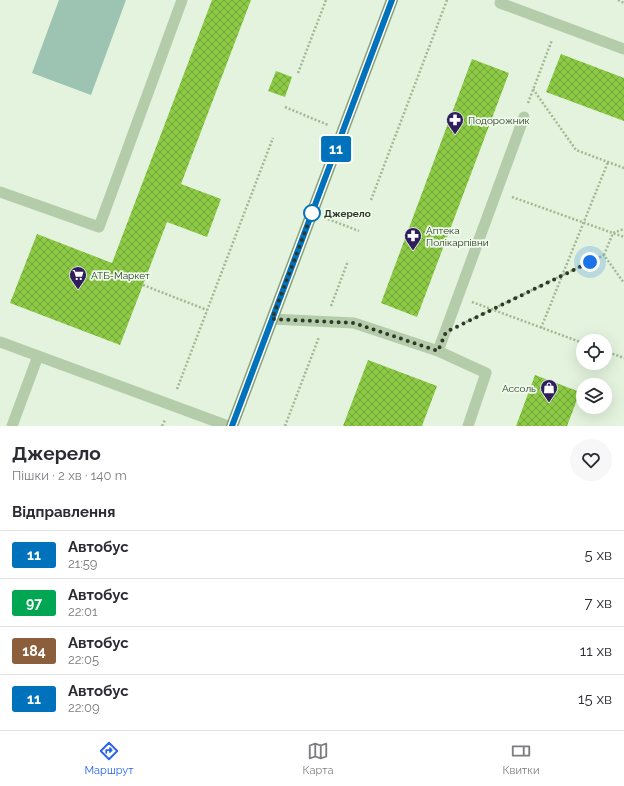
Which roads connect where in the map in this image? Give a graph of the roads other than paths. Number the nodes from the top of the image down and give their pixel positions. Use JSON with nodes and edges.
{"nodes":[{"id":1,"x":182,"y":0,"type":"edge"},
{"id":2,"x":392,"y":0,"type":"edge"},
{"id":3,"x":500,"y":3,"type":"dead end"},
{"id":4,"x":624,"y":49,"type":"edge"},
{"id":5,"x":524,"y":117,"type":"road end"},
{"id":6,"x":0,"y":192,"type":"edge"},
{"id":7,"x":272,"y":319,"type":"junction"},
{"id":8,"x":0,"y":342,"type":"edge"},
{"id":9,"x":438,"y":351,"type":"junction"},
{"id":10,"x":38,"y":356,"type":"junction"},
{"id":11,"x":12,"y":426,"type":"edge"},
{"id":12,"x":228,"y":426,"type":"edge"},
{"id":13,"x":232,"y":426,"type":"edge"},
{"id":14,"x":468,"y":426,"type":"edge"}],
"edges":[{"from":1,"to":6,"type":"lane"},
{"from":2,"to":7,"type":"main road"},
{"from":3,"to":4,"type":"lane"},
{"from":5,"to":9,"type":"lane"},
{"from":7,"to":9,"type":"lane"},
{"from":7,"to":13,"type":"main road"},
{"from":8,"to":10,"type":"lane"},
{"from":9,"to":14,"type":"lane"},
{"from":10,"to":11,"type":"lane"},
{"from":10,"to":12,"type":"lane"}]}
